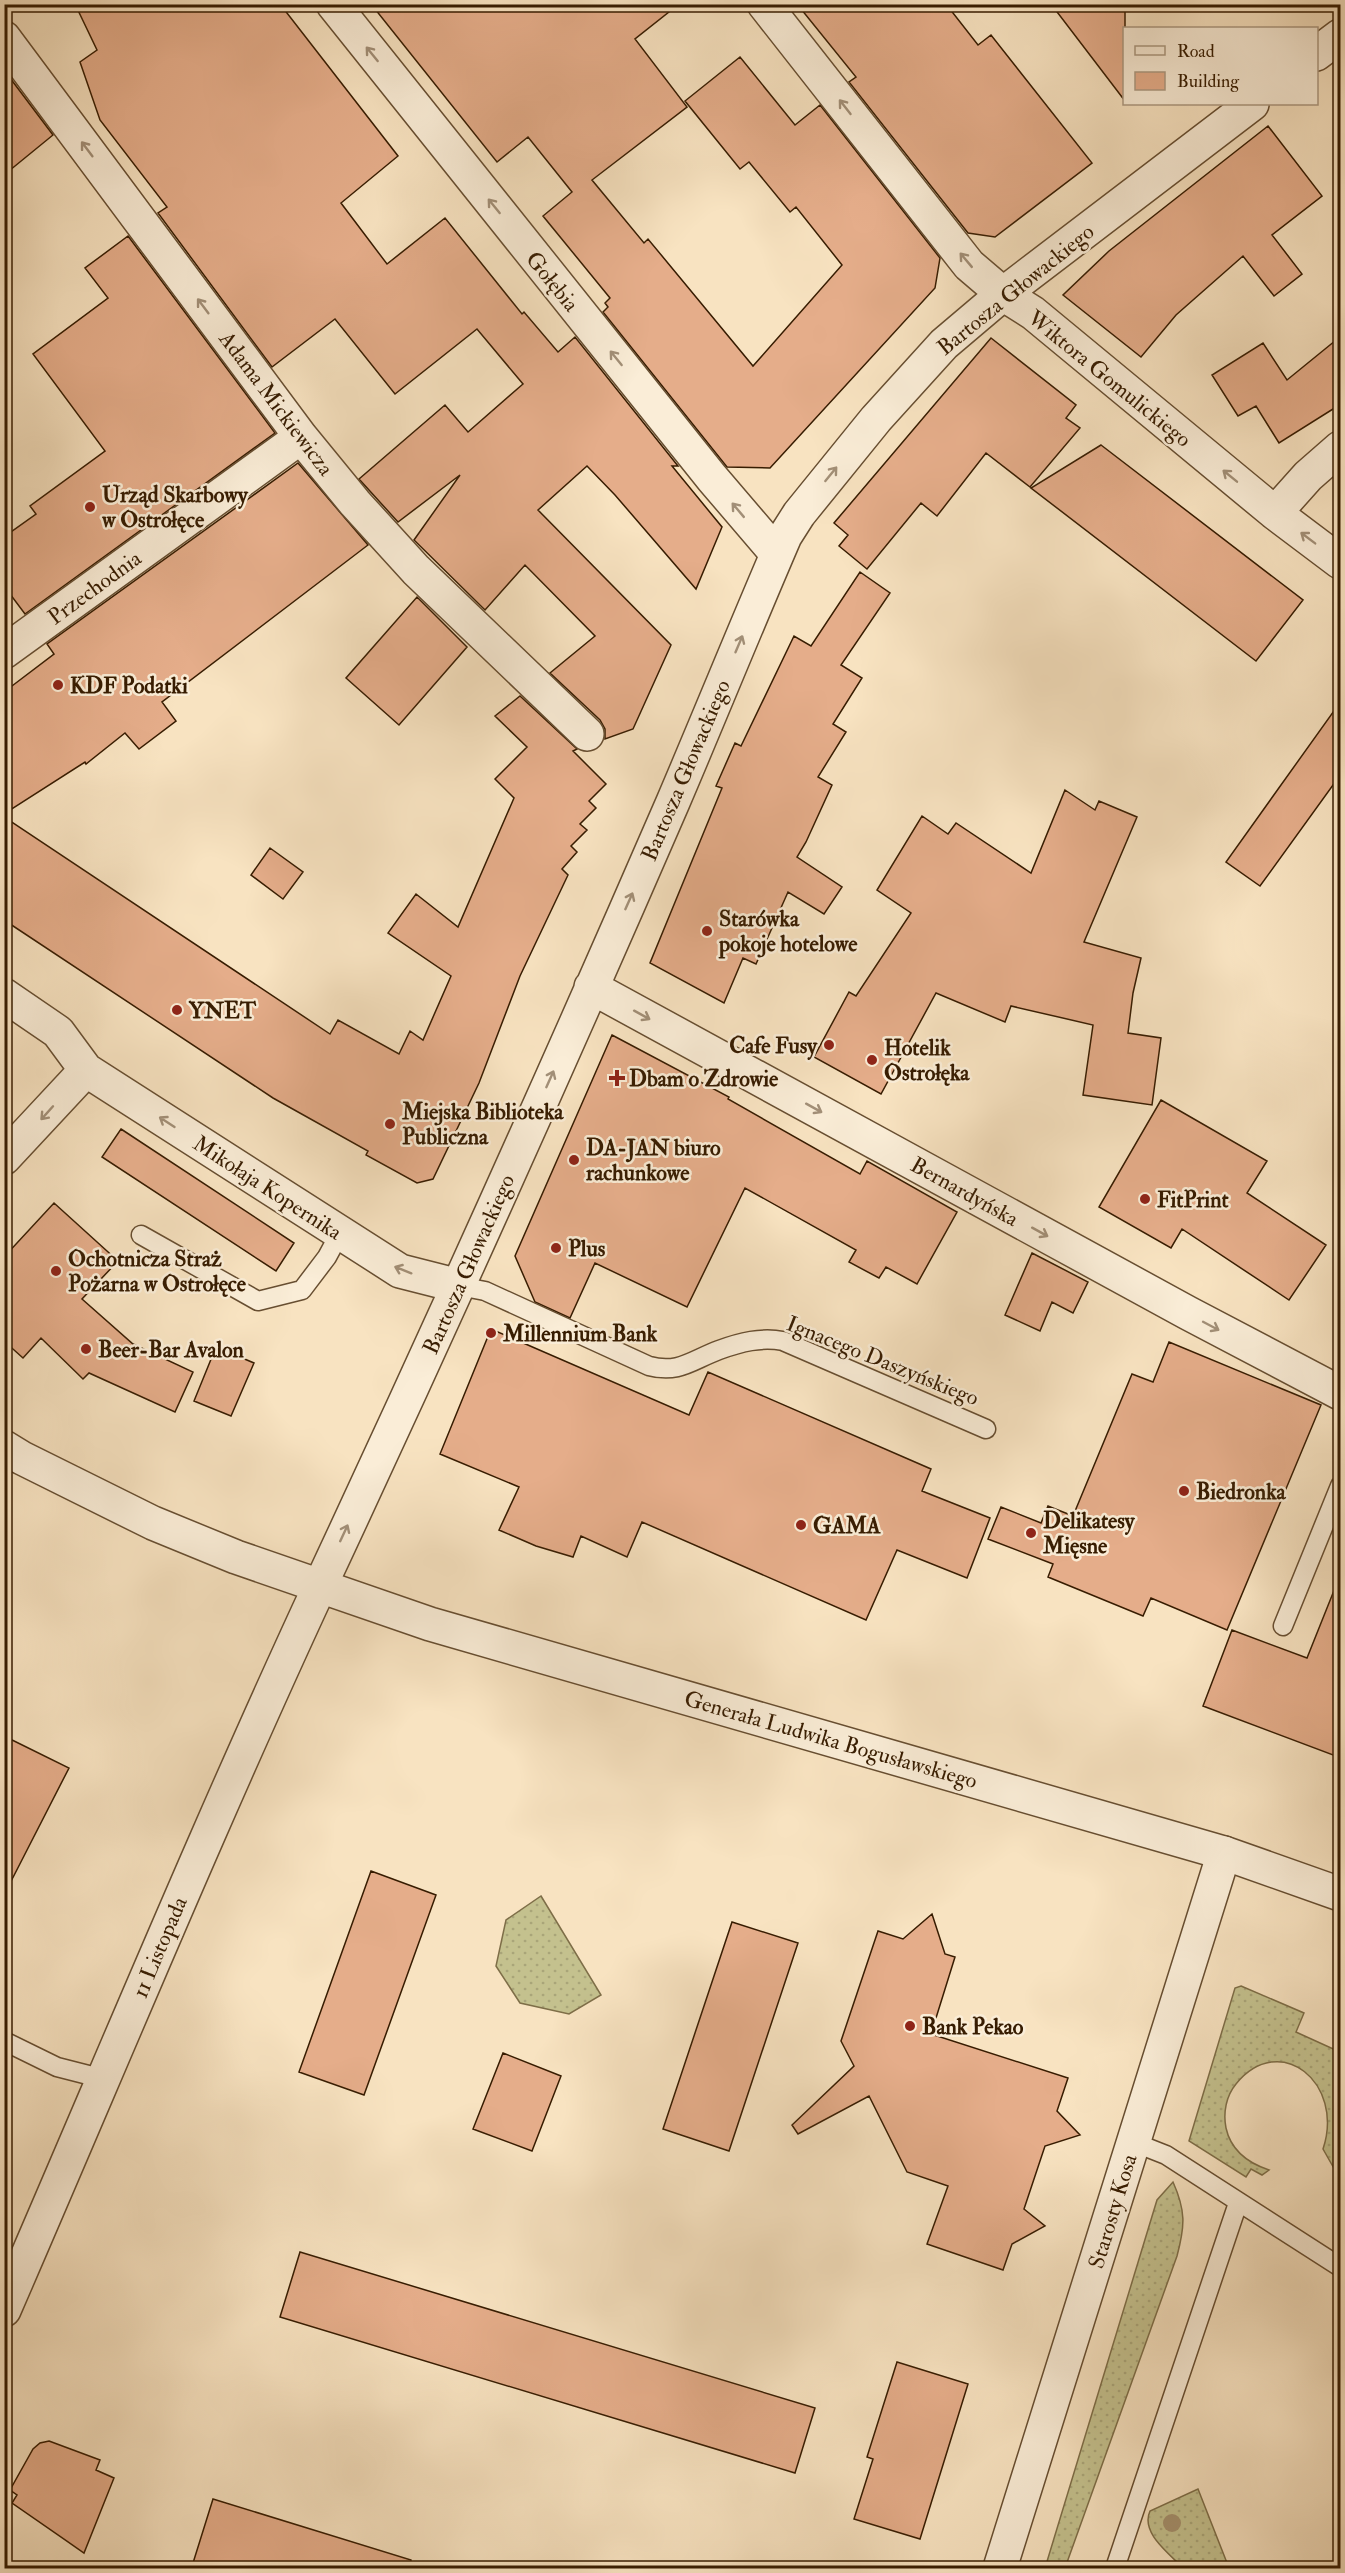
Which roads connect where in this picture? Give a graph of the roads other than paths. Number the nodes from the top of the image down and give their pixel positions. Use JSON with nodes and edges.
{"nodes":[{"id":1,"x":333,"y":4,"type":"edge"},
{"id":2,"x":767,"y":5,"type":"edge"},
{"id":3,"x":1341,"y":36,"type":"edge"},
{"id":4,"x":4,"y":38,"type":"edge"},
{"id":5,"x":1318,"y":53,"type":"edge"},
{"id":6,"x":1251,"y":105,"type":"edge"},
{"id":7,"x":1003,"y":294,"type":"junction"},
{"id":8,"x":301,"y":437,"type":"junction"},
{"id":9,"x":1341,"y":448,"type":"edge"},
{"id":10,"x":1275,"y":513,"type":"junction"},
{"id":11,"x":777,"y":554,"type":"junction"},
{"id":12,"x":1341,"y":562,"type":"edge"},
{"id":13,"x":4,"y":652,"type":"edge"},
{"id":14,"x":587,"y":734,"type":"dead end"},
{"id":15,"x":591,"y":987,"type":"junction"},
{"id":16,"x":4,"y":995,"type":"edge"},
{"id":17,"x":86,"y":1070,"type":"junction"},
{"id":18,"x":4,"y":1158,"type":"edge"},
{"id":19,"x":340,"y":1233,"type":"junction"},
{"id":20,"x":141,"y":1235,"type":"dead end"},
{"id":21,"x":459,"y":1286,"type":"junction"},
{"id":22,"x":1341,"y":1393,"type":"edge"},
{"id":23,"x":986,"y":1429,"type":"dead end"},
{"id":24,"x":4,"y":1446,"type":"edge"},
{"id":25,"x":1341,"y":1485,"type":"edge"},
{"id":26,"x":320,"y":1586,"type":"junction"},
{"id":27,"x":1283,"y":1626,"type":"dead end"},
{"id":28,"x":1224,"y":1853,"type":"junction"},
{"id":29,"x":1341,"y":1894,"type":"edge"},
{"id":30,"x":4,"y":2041,"type":"edge"},
{"id":31,"x":104,"y":2079,"type":"junction"},
{"id":32,"x":1133,"y":2142,"type":"junction"},
{"id":33,"x":1238,"y":2203,"type":"junction"},
{"id":34,"x":1341,"y":2268,"type":"edge"},
{"id":35,"x":4,"y":2310,"type":"edge"},
{"id":36,"x":1000,"y":2568,"type":"edge"},
{"id":37,"x":1115,"y":2568,"type":"edge"}],
"edges":[{"from":11,"to":1,"type":"street","name":"Gołębia","one_way":true},
{"from":7,"to":2,"type":"street","name":"Wiktora Gomulickiego","one_way":true},
{"from":3,"to":5,"type":"street"},
{"from":8,"to":4,"type":"street","name":"Adama Mickiewicza","one_way":true},
{"from":6,"to":7,"type":"street","name":"Bartosza Głowackiego"},
{"from":10,"to":7,"type":"street","name":"Wiktora Gomulickiego","one_way":true},
{"from":11,"to":7,"type":"street","name":"Bartosza Głowackiego","one_way":true},
{"from":8,"to":13,"type":"street","name":"Przechodnia"},
{"from":8,"to":14,"type":"street","name":"Adama Mickiewicza"},
{"from":9,"to":10,"type":"street"},
{"from":12,"to":10,"type":"street","name":"Wiktora Gomulickiego","one_way":true},
{"from":15,"to":11,"type":"street","name":"Bartosza Głowackiego","one_way":true},
{"from":21,"to":15,"type":"street","name":"Bartosza Głowackiego","one_way":true},
{"from":15,"to":22,"type":"street","name":"Bernardyńska","one_way":true},
{"from":16,"to":17,"type":"street","name":"Mikołaja Kopernika"},
{"from":17,"to":18,"type":"street","one_way":true},
{"from":19,"to":17,"type":"street","name":"Mikołaja Kopernika","one_way":true},
{"from":19,"to":20,"type":"lane"},
{"from":21,"to":19,"type":"street","name":"Mikołaja Kopernika","one_way":true},
{"from":21,"to":23,"type":"lane","name":"Ignacego Daszyńskiego"},
{"from":26,"to":21,"type":"street","name":"Bartosza Głowackiego","one_way":true},
{"from":24,"to":26,"type":"street"},
{"from":25,"to":27,"type":"lane"},
{"from":26,"to":28,"type":"street","name":"Generała Ludwika Bogusławskiego"},
{"from":26,"to":31,"type":"street","name":"11 Listopada"},
{"from":28,"to":29,"type":"street","name":"Generała Ludwika Bogusławskiego"},
{"from":28,"to":32,"type":"street","name":"Starosty Kosa"},
{"from":30,"to":31,"type":"lane"},
{"from":31,"to":35,"type":"street","name":"11 Listopada"},
{"from":32,"to":33,"type":"lane"},
{"from":32,"to":36,"type":"street","name":"Starosty Kosa"},
{"from":33,"to":34,"type":"lane"},
{"from":33,"to":37,"type":"lane"}]}
